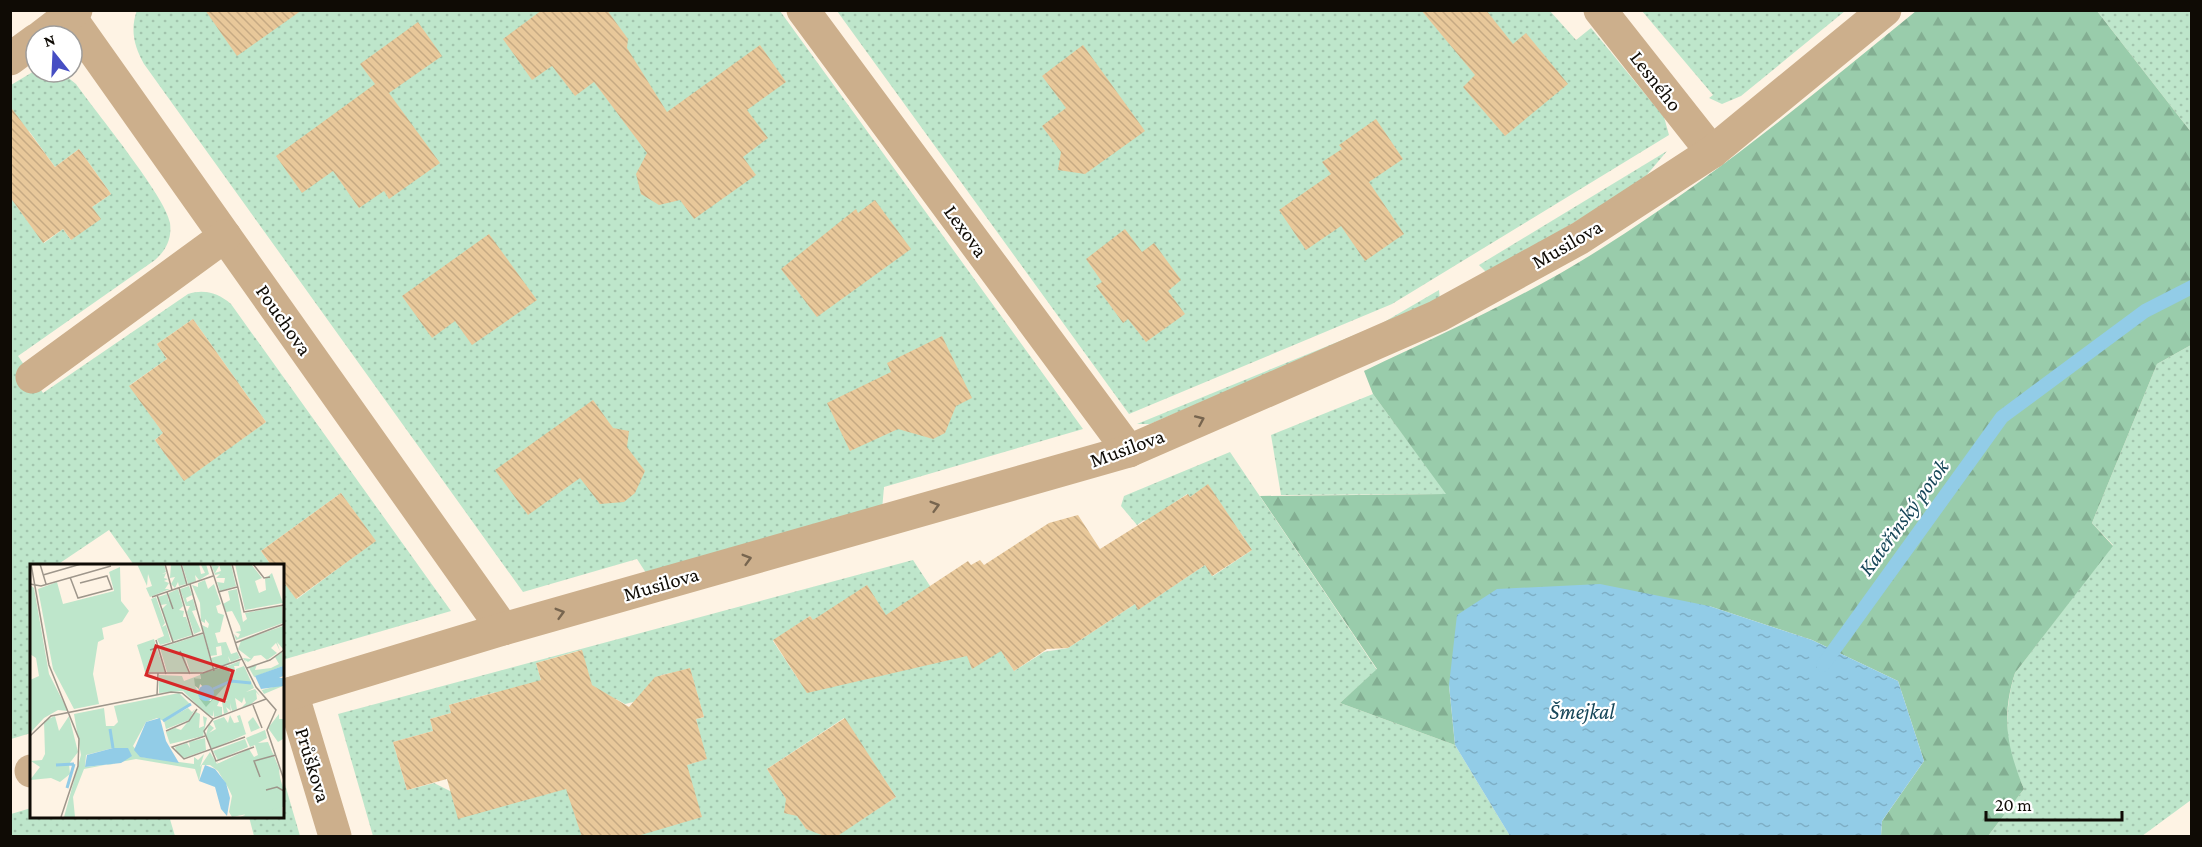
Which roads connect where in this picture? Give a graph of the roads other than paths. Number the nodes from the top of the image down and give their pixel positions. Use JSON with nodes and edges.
{"nodes":[{"id":1,"x":803,"y":10,"type":"edge"},
{"id":2,"x":1600,"y":10,"type":"edge"},
{"id":3,"x":1885,"y":10,"type":"edge"},
{"id":4,"x":70,"y":12,"type":"edge"},
{"id":5,"x":56,"y":24,"type":"edge"},
{"id":6,"x":24,"y":49,"type":"edge"},
{"id":7,"x":10,"y":59,"type":"edge"},
{"id":8,"x":1712,"y":152,"type":"junction"},
{"id":9,"x":225,"y":236,"type":"junction"},
{"id":10,"x":32,"y":377,"type":"dead end"},
{"id":11,"x":1129,"y":451,"type":"junction"},
{"id":12,"x":503,"y":629,"type":"junction"},
{"id":13,"x":287,"y":694,"type":"edge"},
{"id":14,"x":335,"y":837,"type":"edge"}],
"edges":[{"from":1,"to":11,"type":"street","name":"Lexova"},
{"from":2,"to":8,"type":"street","name":"Lesného"},
{"from":3,"to":8,"type":"street","name":"Musilova"},
{"from":4,"to":5,"type":"street"},
{"from":4,"to":9,"type":"street","name":"Pouchova"},
{"from":6,"to":7,"type":"street"},
{"from":11,"to":8,"type":"street","name":"Musilova","one_way":true},
{"from":9,"to":10,"type":"street"},
{"from":9,"to":12,"type":"street","name":"Pouchova"},
{"from":12,"to":11,"type":"street","name":"Musilova","one_way":true},
{"from":12,"to":13,"type":"street","name":"Musilova"},
{"from":13,"to":14,"type":"street","name":"Průškova"}]}
